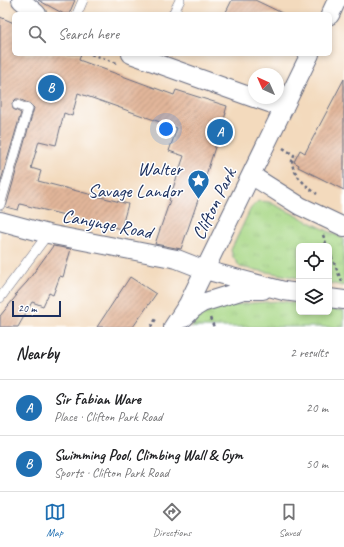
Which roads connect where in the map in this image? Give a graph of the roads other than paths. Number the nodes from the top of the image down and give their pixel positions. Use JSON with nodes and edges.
{"nodes":[{"id":1,"x":21,"y":0,"type":"edge"},
{"id":2,"x":83,"y":0,"type":"edge"},
{"id":3,"x":180,"y":0,"type":"edge"},
{"id":4,"x":337,"y":0,"type":"edge"},
{"id":5,"x":35,"y":12,"type":"edge"},
{"id":6,"x":78,"y":12,"type":"edge"},
{"id":7,"x":174,"y":12,"type":"edge"},
{"id":8,"x":331,"y":12,"type":"edge"},
{"id":9,"x":309,"y":56,"type":"edge"},
{"id":10,"x":151,"y":57,"type":"edge"},
{"id":11,"x":248,"y":96,"type":"edge"},
{"id":12,"x":272,"y":104,"type":"edge"},
{"id":13,"x":17,"y":105,"type":"dead end"},
{"id":14,"x":284,"y":108,"type":"junction"},
{"id":15,"x":251,"y":175,"type":"junction"},
{"id":16,"x":0,"y":205,"type":"edge"},
{"id":17,"x":0,"y":221,"type":"edge"},
{"id":18,"x":344,"y":227,"type":"edge"},
{"id":19,"x":48,"y":234,"type":"junction"},
{"id":20,"x":205,"y":270,"type":"junction"},
{"id":21,"x":292,"y":292,"type":"edge"},
{"id":22,"x":0,"y":298,"type":"edge"},
{"id":23,"x":332,"y":298,"type":"edge"},
{"id":24,"x":344,"y":300,"type":"edge"},
{"id":25,"x":174,"y":327,"type":"edge"}],
"edges":[{"from":1,"to":5,"type":"street"},
{"from":2,"to":6,"type":"lane"},
{"from":3,"to":7,"type":"lane"},
{"from":4,"to":8,"type":"street"},
{"from":9,"to":14,"type":"street","name":"Clifton Park"},
{"from":10,"to":11,"type":"street"},
{"from":12,"to":14,"type":"street"},
{"from":13,"to":16,"type":"lane"},
{"from":14,"to":15,"type":"street","name":"Clifton Park"},
{"from":15,"to":18,"type":"street"},
{"from":15,"to":20,"type":"street","name":"Clifton Park"},
{"from":17,"to":19,"type":"street","name":"Canynge Road"},
{"from":19,"to":20,"type":"street","name":"Canynge Road"},
{"from":19,"to":22,"type":"lane"},
{"from":20,"to":21,"type":"street","name":"Canynge Road"},
{"from":20,"to":25,"type":"street","name":"Clifton Park"},
{"from":21,"to":25,"type":"street"},
{"from":23,"to":24,"type":"street"}]}
